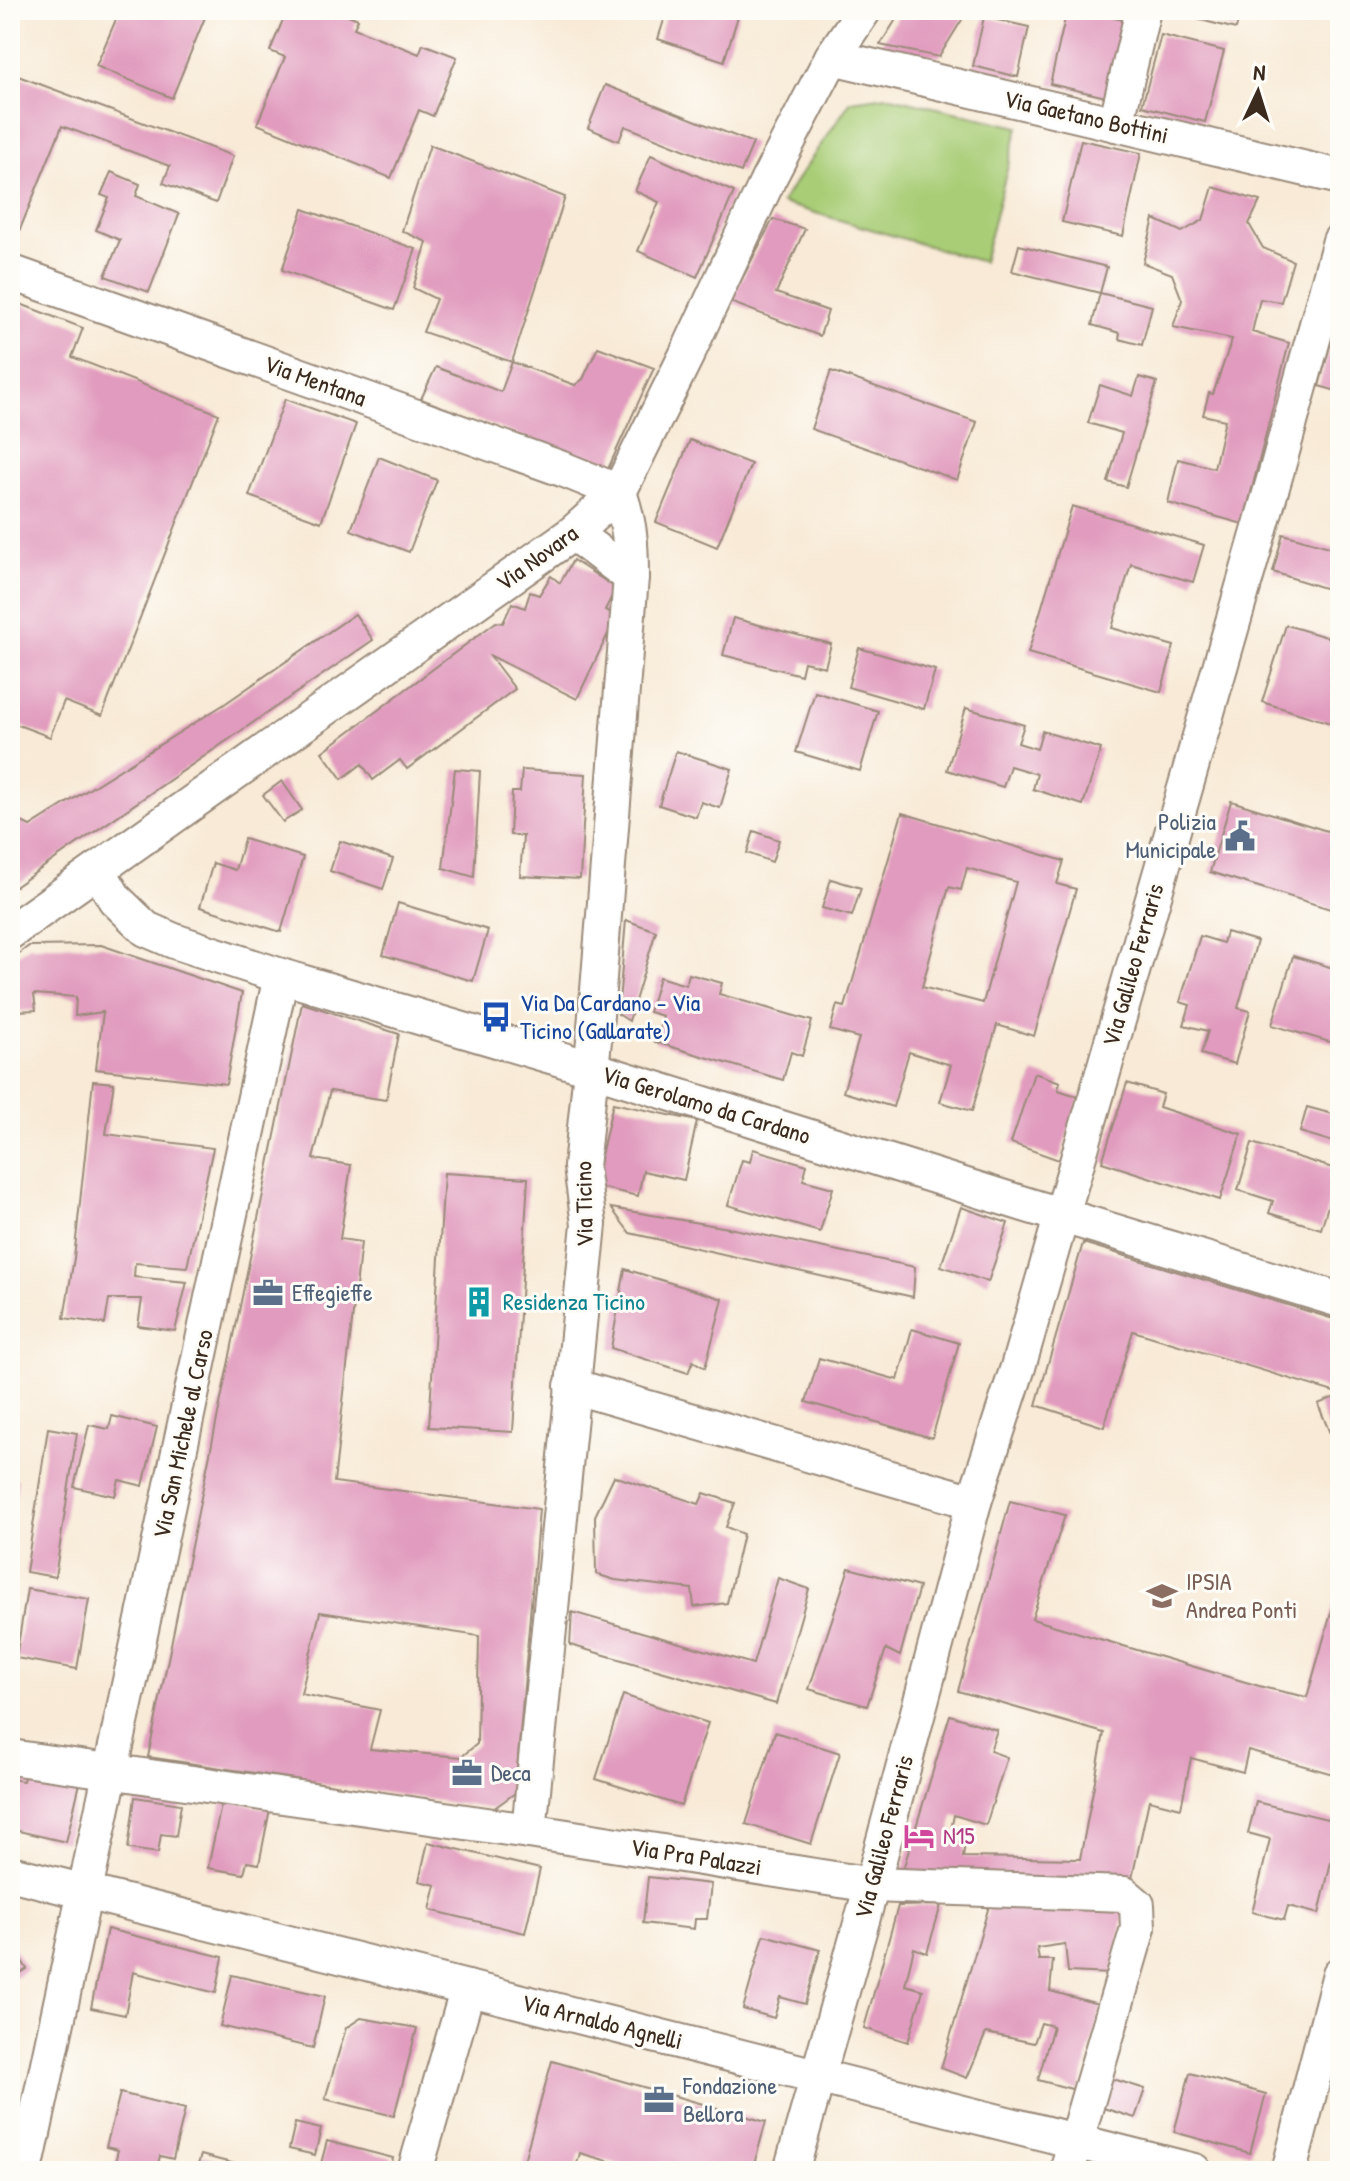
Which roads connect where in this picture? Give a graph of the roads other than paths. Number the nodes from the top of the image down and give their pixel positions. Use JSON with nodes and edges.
{"nodes":[{"id":1,"x":864,"y":10,"type":"edge"},
{"id":2,"x":1143,"y":10,"type":"edge"},
{"id":3,"x":832,"y":57,"type":"junction"},
{"id":4,"x":1116,"y":124,"type":"junction"},
{"id":5,"x":1340,"y":177,"type":"edge"},
{"id":6,"x":1340,"y":241,"type":"edge"},
{"id":7,"x":10,"y":272,"type":"edge"},
{"id":8,"x":619,"y":492,"type":"junction"},
{"id":9,"x":573,"y":533,"type":"junction"},
{"id":10,"x":631,"y":577,"type":"junction"},
{"id":11,"x":98,"y":870,"type":"junction"},
{"id":12,"x":10,"y":932,"type":"edge"},
{"id":13,"x":281,"y":976,"type":"junction"},
{"id":14,"x":591,"y":1070,"type":"junction"},
{"id":15,"x":1061,"y":1215,"type":"junction"},
{"id":16,"x":1340,"y":1300,"type":"edge"},
{"id":17,"x":572,"y":1386,"type":"junction"},
{"id":18,"x":974,"y":1502,"type":"junction"},
{"id":19,"x":10,"y":1757,"type":"edge"},
{"id":20,"x":112,"y":1770,"type":"junction"},
{"id":21,"x":529,"y":1831,"type":"junction"},
{"id":22,"x":10,"y":1873,"type":"edge"},
{"id":23,"x":872,"y":1885,"type":"junction"},
{"id":24,"x":85,"y":1892,"type":"junction"},
{"id":25,"x":1340,"y":1974,"type":"edge"},
{"id":26,"x":468,"y":1988,"type":"junction"},
{"id":27,"x":816,"y":2076,"type":"junction"},
{"id":28,"x":1071,"y":2156,"type":"edge"},
{"id":29,"x":25,"y":2171,"type":"edge"},
{"id":30,"x":415,"y":2171,"type":"edge"},
{"id":31,"x":791,"y":2171,"type":"edge"},
{"id":32,"x":1194,"y":2171,"type":"edge"},
{"id":33,"x":1289,"y":2171,"type":"edge"}],
"edges":[{"from":1,"to":3,"type":"street","name":"Via Novara"},
{"from":2,"to":4,"type":"street"},
{"from":3,"to":4,"type":"street","name":"Via Gaetano Bottini"},
{"from":3,"to":8,"type":"street","name":"Via Novara"},
{"from":4,"to":5,"type":"street","name":"Via Gaetano Bottini"},
{"from":6,"to":15,"type":"street","name":"Via Galileo Ferraris"},
{"from":7,"to":8,"type":"street","name":"Via Mentana"},
{"from":8,"to":9,"type":"street","name":"Via Novara"},
{"from":8,"to":10,"type":"street","name":"Via Ticino"},
{"from":9,"to":10,"type":"street"},
{"from":9,"to":11,"type":"street","name":"Via Novara"},
{"from":10,"to":14,"type":"street","name":"Via Ticino"},
{"from":11,"to":12,"type":"street","name":"Via Novara"},
{"from":11,"to":13,"type":"street","name":"Via Gerolamo da Cardano"},
{"from":13,"to":14,"type":"street","name":"Via Gerolamo da Cardano"},
{"from":13,"to":20,"type":"street","name":"Via San Michele al Carso"},
{"from":14,"to":15,"type":"street","name":"Via Gerolamo da Cardano"},
{"from":14,"to":17,"type":"street","name":"Via Ticino"},
{"from":15,"to":16,"type":"street","name":"Via Gerolamo da Cardano"},
{"from":15,"to":18,"type":"street","name":"Via Galileo Ferraris"},
{"from":17,"to":18,"type":"street"},
{"from":17,"to":21,"type":"street","name":"Via Ticino"},
{"from":18,"to":23,"type":"street","name":"Via Galileo Ferraris"},
{"from":19,"to":20,"type":"street","name":"Via Pra Palazzi"},
{"from":20,"to":21,"type":"street","name":"Via Pra Palazzi"},
{"from":20,"to":24,"type":"street","name":"Via San Michele al Carso"},
{"from":21,"to":23,"type":"street","name":"Via Pra Palazzi"},
{"from":22,"to":24,"type":"street","name":"Via Arnaldo Agnelli"},
{"from":23,"to":27,"type":"street","name":"Via Galileo Ferraris"},
{"from":23,"to":28,"type":"street","name":"Via Pra Palazzi"},
{"from":24,"to":26,"type":"street","name":"Via Arnaldo Agnelli"},
{"from":24,"to":29,"type":"street","name":"Via San Michele al Carso"},
{"from":25,"to":33,"type":"street"},
{"from":26,"to":27,"type":"street","name":"Via Arnaldo Agnelli"},
{"from":26,"to":30,"type":"street"},
{"from":27,"to":28,"type":"street","name":"Via Arnaldo Agnelli"},
{"from":27,"to":31,"type":"street","name":"Via Galileo Ferraris"},
{"from":28,"to":32,"type":"street","name":"Via Arnaldo Agnelli"}]}
